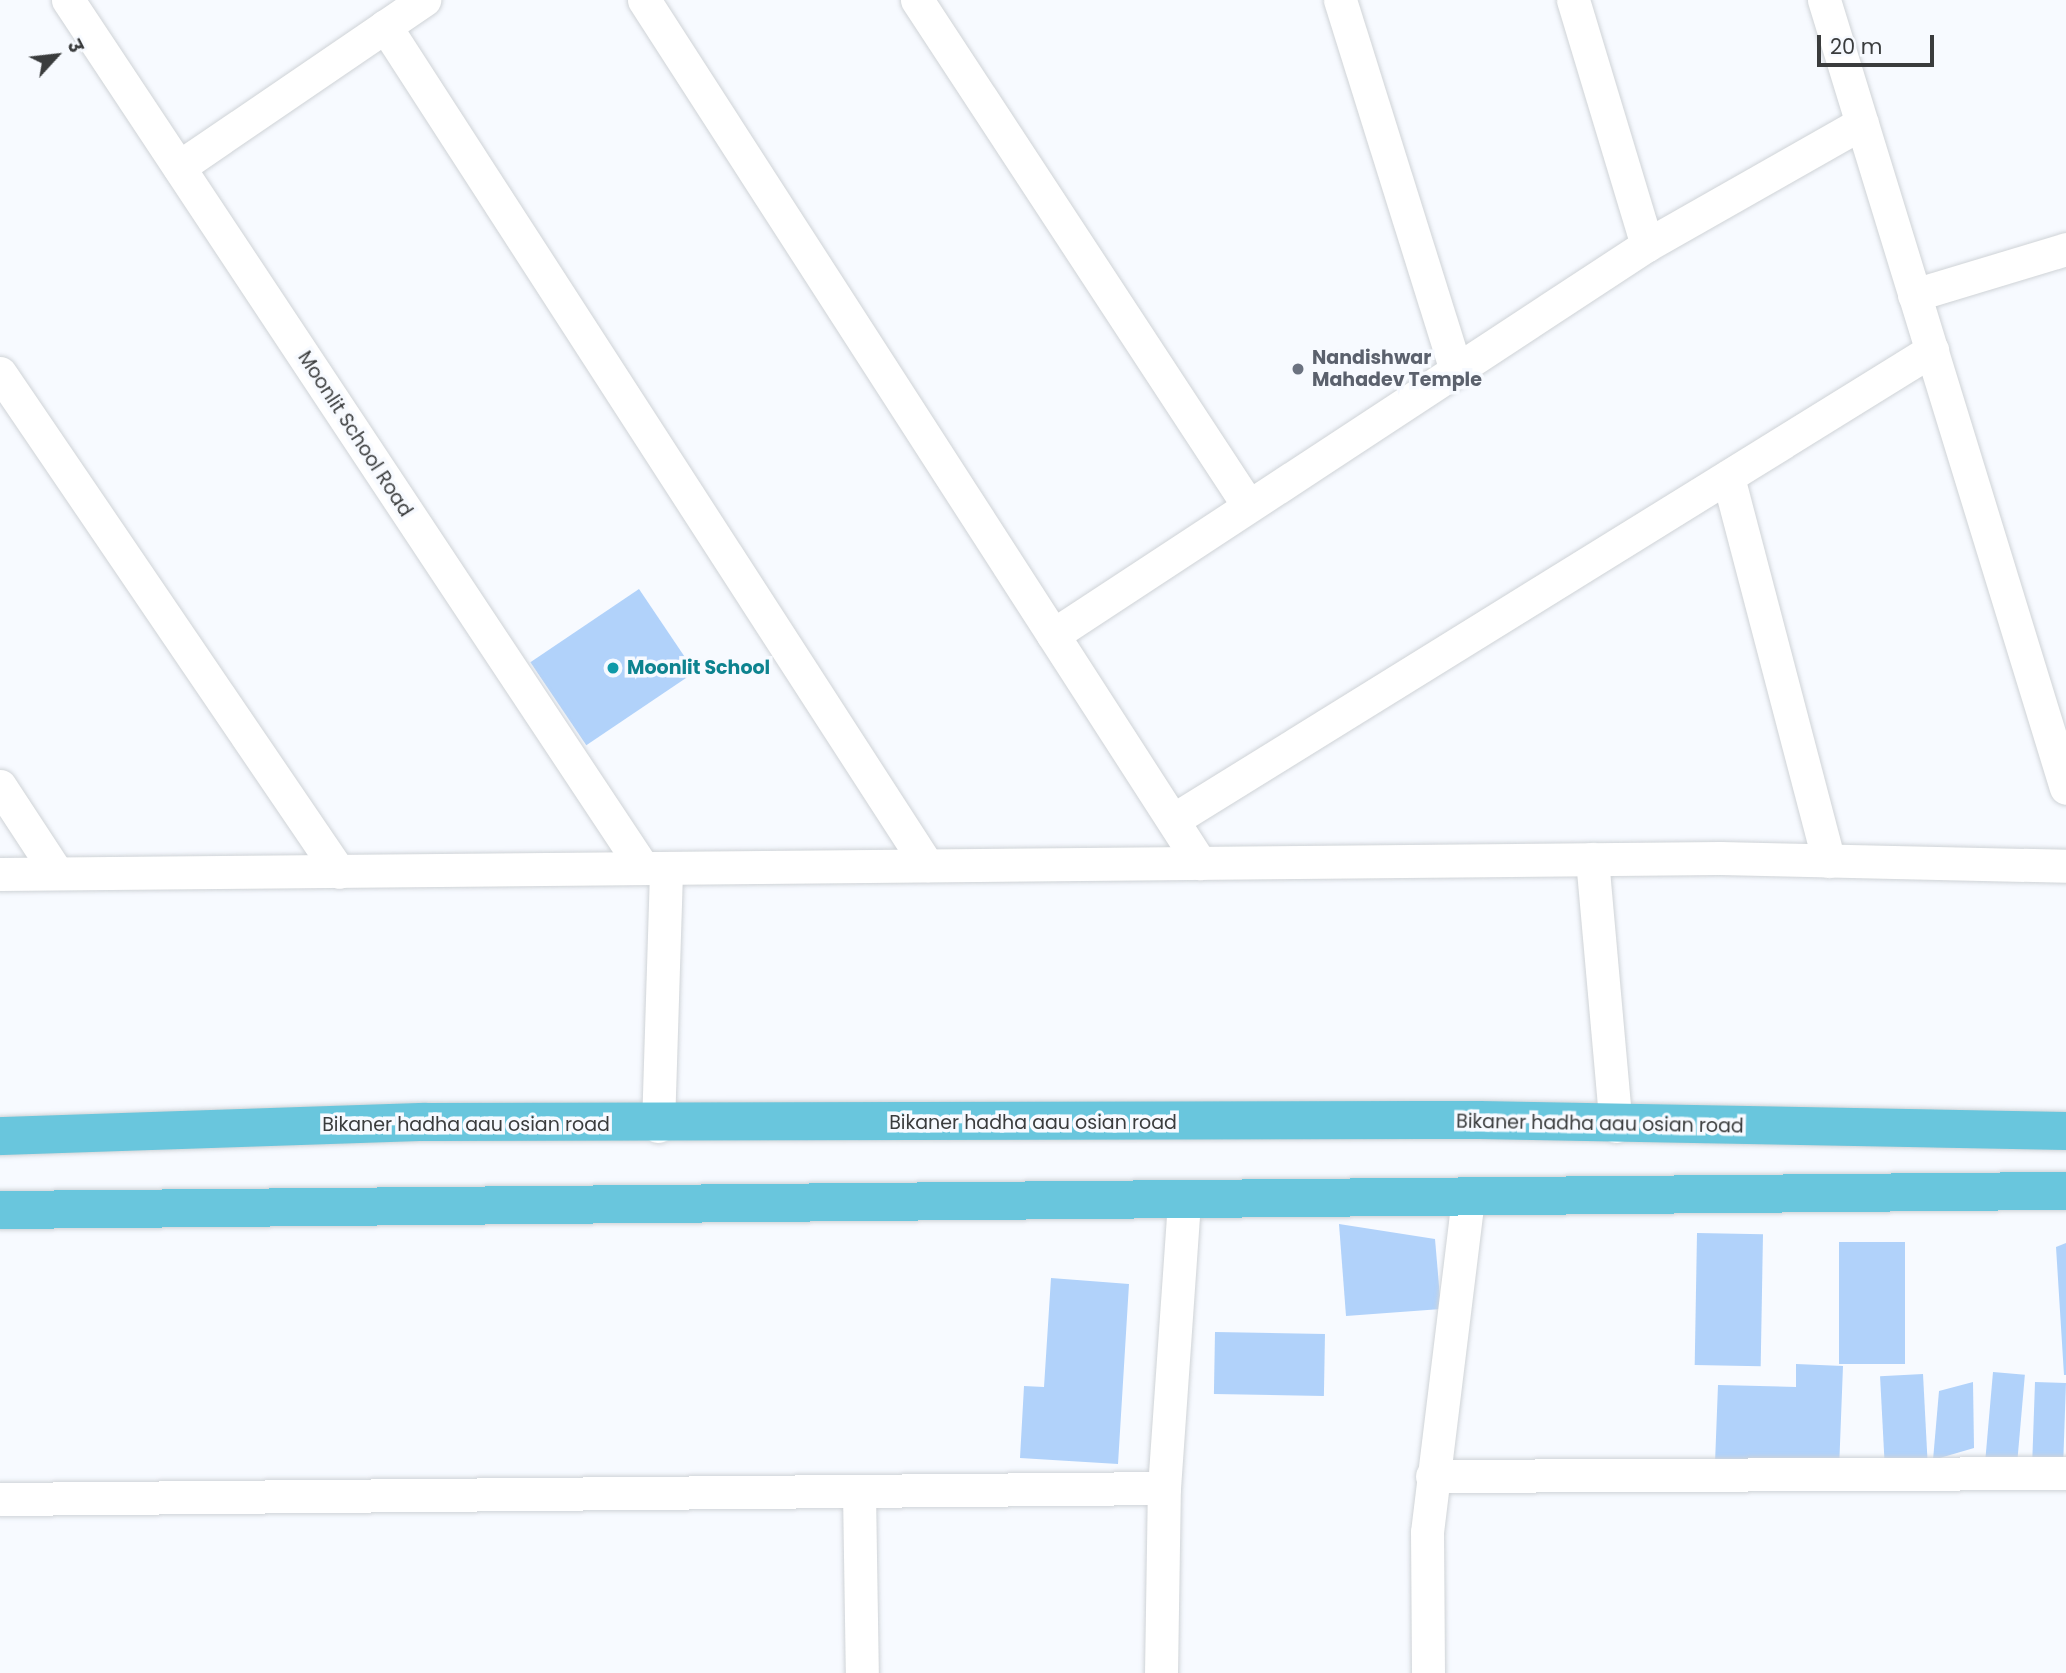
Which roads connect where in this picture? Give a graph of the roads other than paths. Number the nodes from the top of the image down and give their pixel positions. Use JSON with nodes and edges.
{"nodes":[{"id":1,"x":68,"y":0,"type":"edge"},
{"id":2,"x":424,"y":0,"type":"edge"},
{"id":3,"x":644,"y":0,"type":"edge"},
{"id":4,"x":917,"y":0,"type":"edge"},
{"id":5,"x":1340,"y":0,"type":"edge"},
{"id":6,"x":1573,"y":0,"type":"edge"},
{"id":7,"x":1824,"y":0,"type":"edge"},
{"id":8,"x":385,"y":26,"type":"junction"},
{"id":9,"x":1862,"y":123,"type":"junction"},
{"id":10,"x":178,"y":167,"type":"junction"},
{"id":11,"x":1647,"y":245,"type":"junction"},
{"id":12,"x":2066,"y":249,"type":"edge"},
{"id":13,"x":1914,"y":295,"type":"junction"},
{"id":14,"x":1931,"y":350,"type":"junction"},
{"id":15,"x":1456,"y":371,"type":"junction"},
{"id":16,"x":0,"y":373,"type":"edge"},
{"id":17,"x":1728,"y":477,"type":"junction"},
{"id":18,"x":1248,"y":505,"type":"junction"},
{"id":19,"x":1053,"y":635,"type":"junction"},
{"id":20,"x":0,"y":786,"type":"edge"},
{"id":21,"x":2066,"y":788,"type":"edge"},
{"id":22,"x":1173,"y":820,"type":"junction"},
{"id":23,"x":1592,"y":859,"type":"junction"},
{"id":24,"x":1829,"y":861,"type":"junction"},
{"id":25,"x":1200,"y":863,"type":"junction"},
{"id":26,"x":927,"y":865,"type":"junction"},
{"id":27,"x":2066,"y":866,"type":"edge"},
{"id":28,"x":654,"y":869,"type":"junction"},
{"id":29,"x":339,"y":872,"type":"junction"},
{"id":30,"x":57,"y":873,"type":"junction"},
{"id":31,"x":0,"y":874,"type":"edge"},
{"id":32,"x":657,"y":1126,"type":"junction"},
{"id":33,"x":1616,"y":1126,"type":"junction"},
{"id":34,"x":2066,"y":1131,"type":"edge"},
{"id":35,"x":0,"y":1136,"type":"edge"},
{"id":36,"x":2066,"y":1191,"type":"edge"},
{"id":37,"x":1468,"y":1198,"type":"junction"},
{"id":38,"x":1184,"y":1203,"type":"junction"},
{"id":39,"x":0,"y":1210,"type":"edge"},
{"id":40,"x":2066,"y":1473,"type":"edge"},
{"id":41,"x":1432,"y":1476,"type":"junction"},
{"id":42,"x":1164,"y":1488,"type":"junction"},
{"id":43,"x":859,"y":1492,"type":"junction"},
{"id":44,"x":0,"y":1499,"type":"edge"},
{"id":45,"x":862,"y":1673,"type":"edge"},
{"id":46,"x":1161,"y":1673,"type":"edge"},
{"id":47,"x":1429,"y":1673,"type":"edge"}],
"edges":[{"from":1,"to":10,"type":"street","name":"Moonlit School Road"},
{"from":2,"to":8,"type":"street"},
{"from":3,"to":19,"type":"street"},
{"from":4,"to":18,"type":"street"},
{"from":5,"to":15,"type":"street"},
{"from":6,"to":11,"type":"street"},
{"from":7,"to":9,"type":"street"},
{"from":8,"to":10,"type":"street"},
{"from":8,"to":26,"type":"street"},
{"from":9,"to":11,"type":"street"},
{"from":9,"to":13,"type":"street"},
{"from":10,"to":28,"type":"street","name":"Moonlit School Road"},
{"from":11,"to":15,"type":"street"},
{"from":12,"to":13,"type":"street"},
{"from":13,"to":14,"type":"street"},
{"from":14,"to":17,"type":"street"},
{"from":14,"to":21,"type":"street"},
{"from":15,"to":18,"type":"street"},
{"from":16,"to":29,"type":"street"},
{"from":17,"to":22,"type":"street"},
{"from":17,"to":24,"type":"street"},
{"from":18,"to":19,"type":"street"},
{"from":19,"to":22,"type":"street"},
{"from":20,"to":30,"type":"street"},
{"from":22,"to":25,"type":"street"},
{"from":23,"to":24,"type":"street"},
{"from":23,"to":25,"type":"street"},
{"from":23,"to":33,"type":"street"},
{"from":24,"to":27,"type":"street"},
{"from":25,"to":26,"type":"street"},
{"from":26,"to":28,"type":"street"},
{"from":28,"to":29,"type":"street"},
{"from":28,"to":32,"type":"street"},
{"from":29,"to":30,"type":"street"},
{"from":30,"to":31,"type":"street"},
{"from":32,"to":33,"type":"main road","name":"Bikaner hadha aau osian road"},
{"from":32,"to":35,"type":"main road","name":"Bikaner hadha aau osian road"},
{"from":33,"to":34,"type":"main road","name":"Bikaner hadha aau osian road"},
{"from":36,"to":37,"type":"main road"},
{"from":37,"to":38,"type":"main road"},
{"from":37,"to":41,"type":"street"},
{"from":38,"to":39,"type":"main road"},
{"from":38,"to":42,"type":"street"},
{"from":40,"to":41,"type":"street"},
{"from":41,"to":47,"type":"street"},
{"from":42,"to":43,"type":"street"},
{"from":42,"to":46,"type":"street"},
{"from":43,"to":44,"type":"street"},
{"from":43,"to":45,"type":"street"}]}
